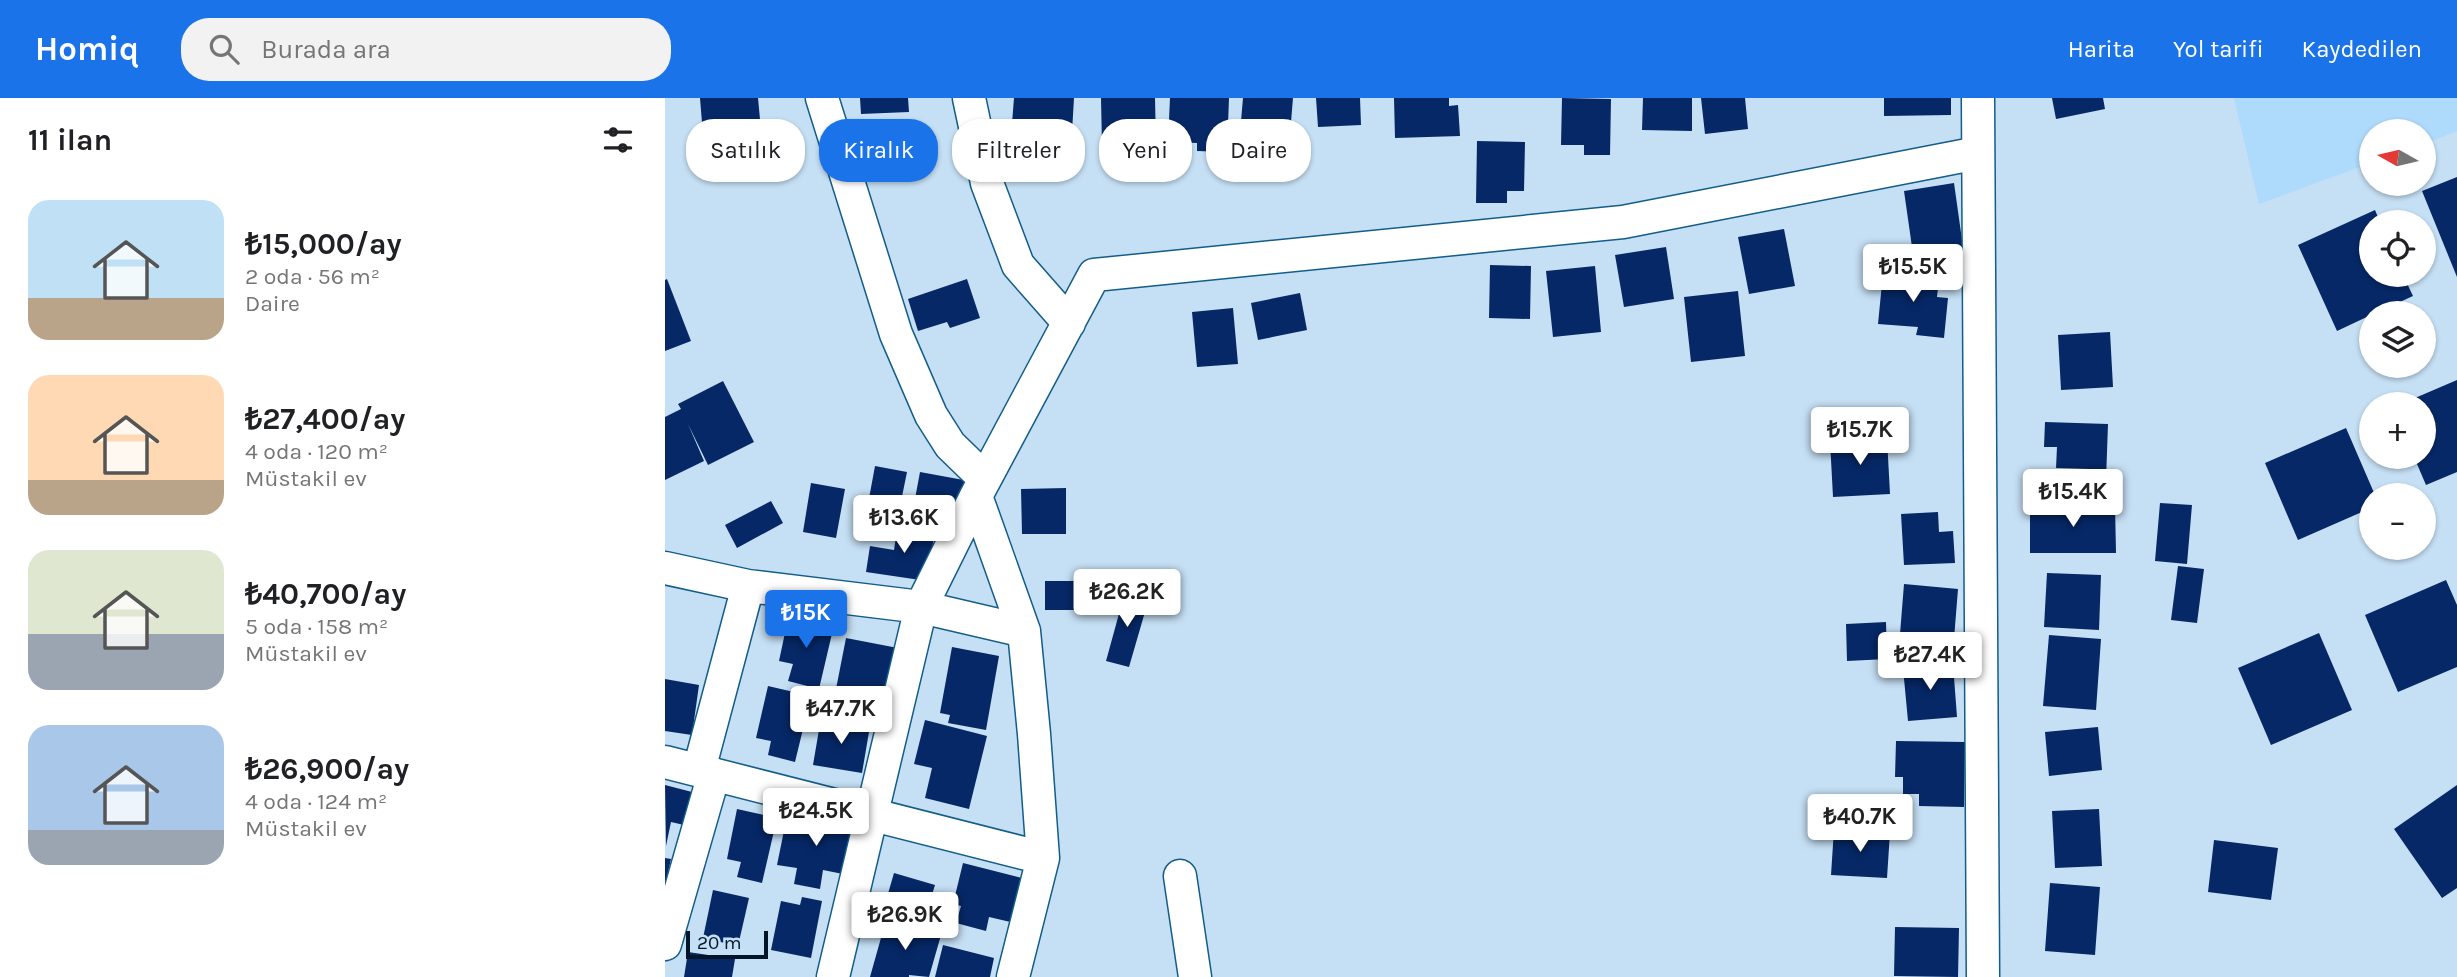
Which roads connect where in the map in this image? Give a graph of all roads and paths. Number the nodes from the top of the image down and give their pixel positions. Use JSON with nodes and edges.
{"nodes":[{"id":1,"x":822,"y":98,"type":"edge"},
{"id":2,"x":969,"y":98,"type":"edge"},
{"id":3,"x":1978,"y":98,"type":"edge"},
{"id":4,"x":1978,"y":153,"type":"junction"},
{"id":5,"x":1069,"y":323,"type":"junction"},
{"id":6,"x":980,"y":488,"type":"junction"},
{"id":7,"x":665,"y":568,"type":"edge"},
{"id":8,"x":748,"y":586,"type":"junction"},
{"id":9,"x":921,"y":607,"type":"junction"},
{"id":10,"x":1024,"y":631,"type":"junction"},
{"id":11,"x":665,"y":762,"type":"edge"},
{"id":12,"x":706,"y":772,"type":"junction"},
{"id":13,"x":870,"y":814,"type":"junction"},
{"id":14,"x":1043,"y":858,"type":"junction"},
{"id":15,"x":1180,"y":876,"type":"dead end"},
{"id":16,"x":665,"y":944,"type":"edge"},
{"id":17,"x":833,"y":977,"type":"edge"},
{"id":18,"x":1013,"y":977,"type":"edge"},
{"id":19,"x":1195,"y":977,"type":"edge"},
{"id":20,"x":1983,"y":977,"type":"edge"}],
"edges":[{"from":1,"to":6,"type":"street"},
{"from":2,"to":5,"type":"street"},
{"from":3,"to":4,"type":"street"},
{"from":4,"to":5,"type":"street"},
{"from":4,"to":20,"type":"street"},
{"from":5,"to":6,"type":"street"},
{"from":6,"to":9,"type":"street"},
{"from":6,"to":10,"type":"street"},
{"from":7,"to":8,"type":"street"},
{"from":8,"to":9,"type":"street"},
{"from":8,"to":12,"type":"street"},
{"from":9,"to":10,"type":"street"},
{"from":9,"to":13,"type":"street"},
{"from":10,"to":14,"type":"street"},
{"from":11,"to":12,"type":"street"},
{"from":12,"to":13,"type":"street"},
{"from":12,"to":16,"type":"street"},
{"from":13,"to":14,"type":"street"},
{"from":13,"to":17,"type":"street"},
{"from":14,"to":18,"type":"street"},
{"from":15,"to":19,"type":"street"}]}
